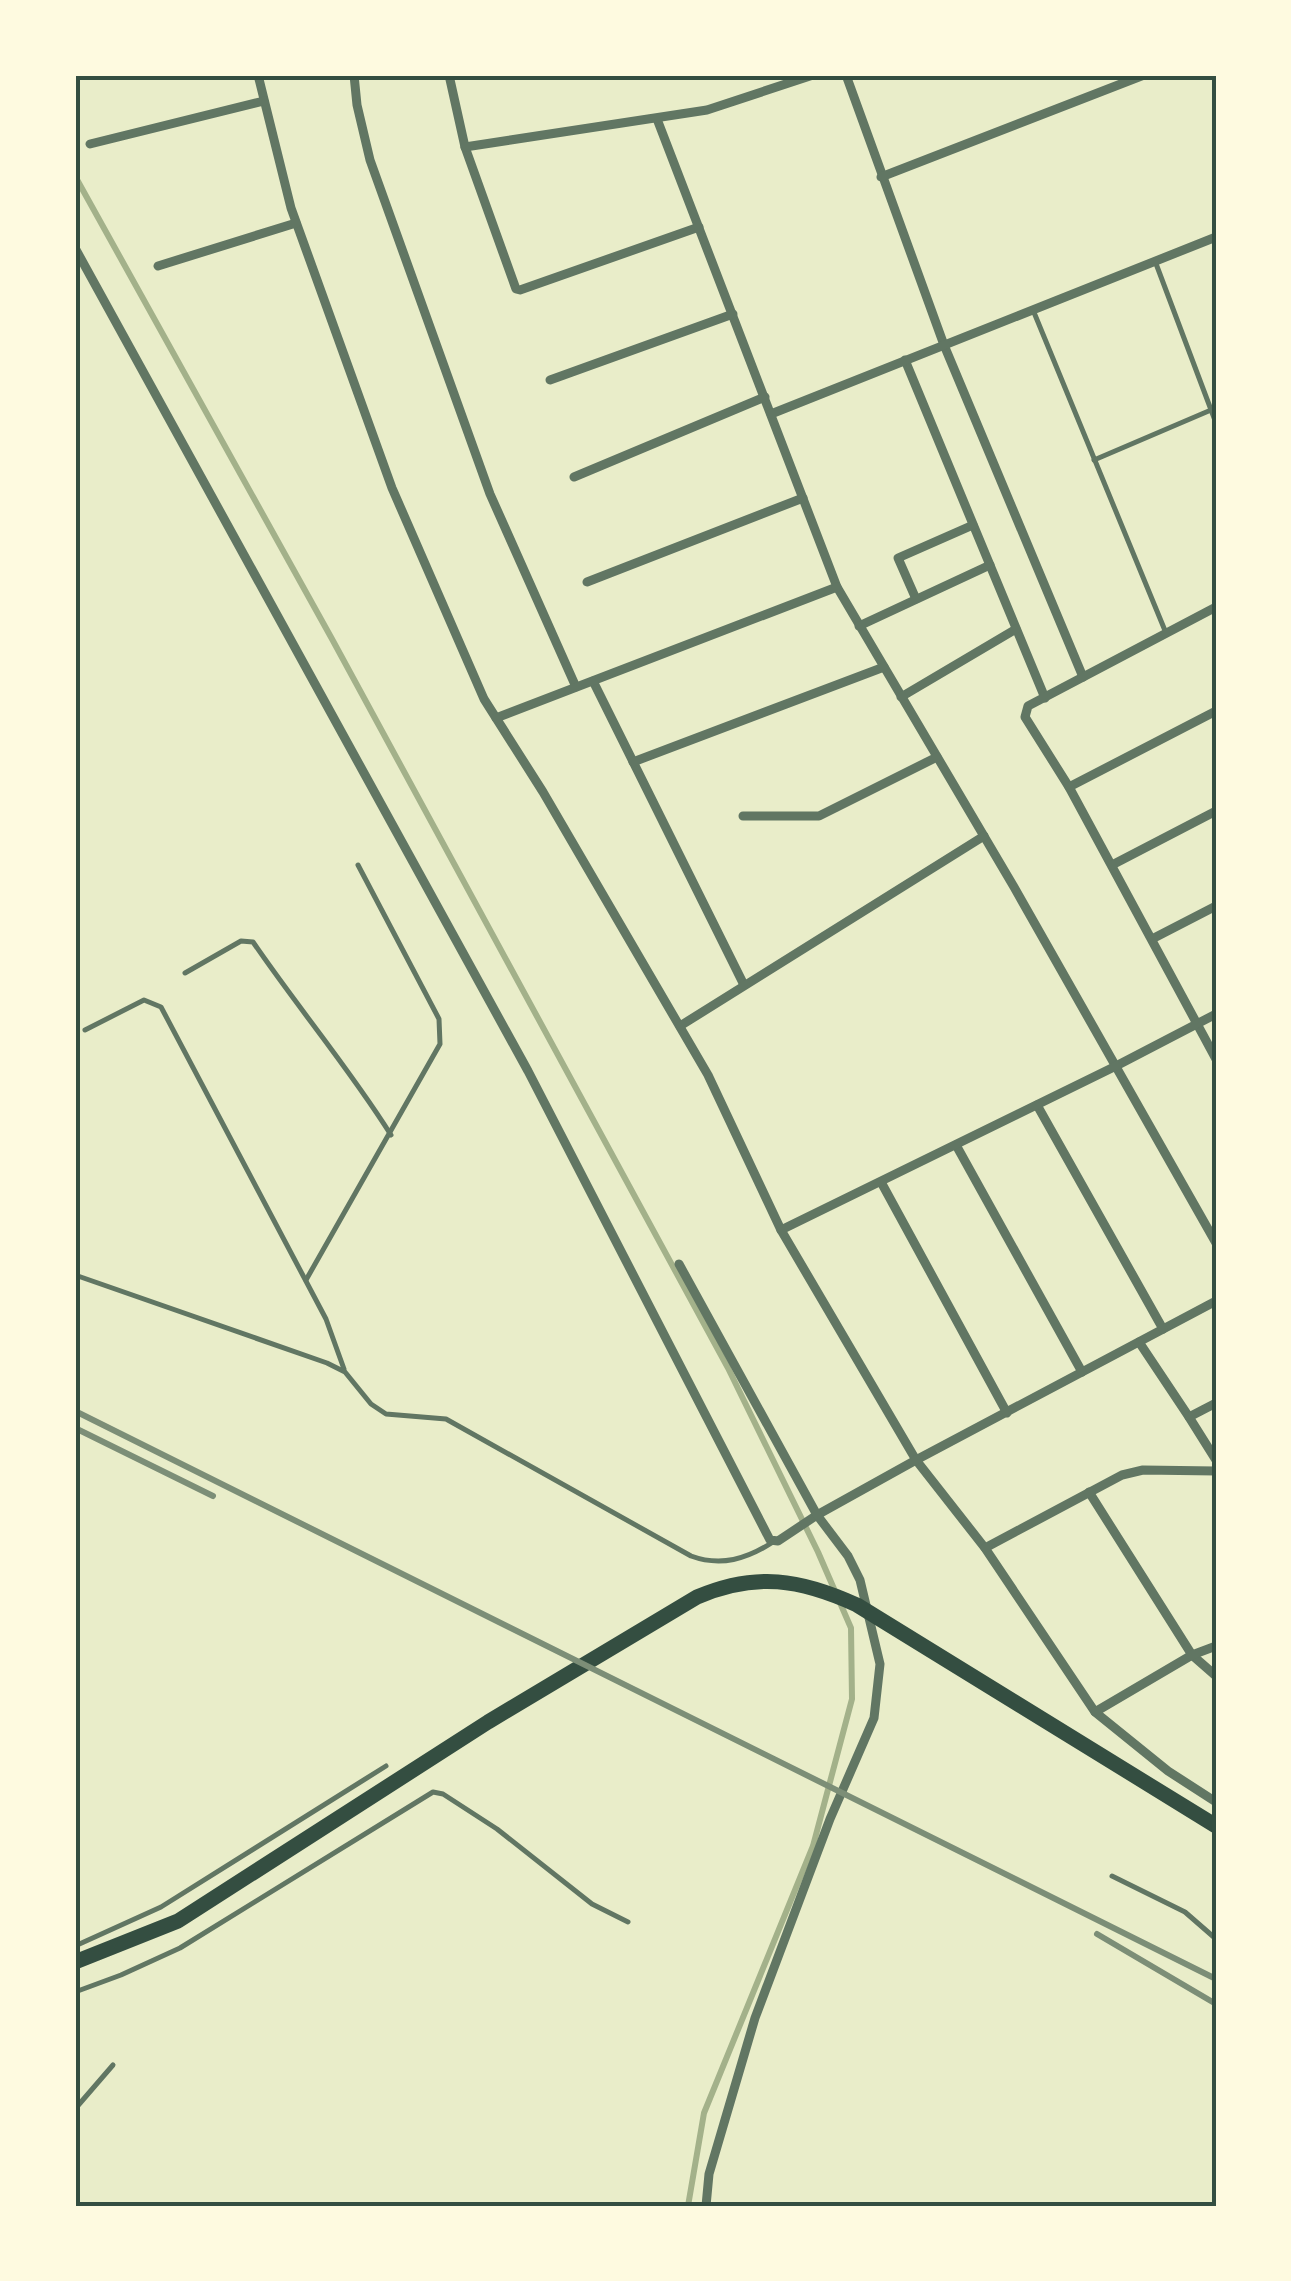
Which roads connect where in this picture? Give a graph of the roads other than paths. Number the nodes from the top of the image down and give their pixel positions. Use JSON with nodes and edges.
{"nodes":[{"id":1,"x":258,"y":75,"type":"edge"},
{"id":2,"x":354,"y":75,"type":"edge"},
{"id":3,"x":449,"y":75,"type":"edge"},
{"id":4,"x":813,"y":75,"type":"edge"},
{"id":5,"x":846,"y":75,"type":"edge"},
{"id":6,"x":1144,"y":75,"type":"edge"},
{"id":7,"x":264,"y":100,"type":"junction"},
{"id":8,"x":656,"y":119,"type":"junction"},
{"id":9,"x":90,"y":144,"type":"dead end"},
{"id":10,"x":465,"y":147,"type":"junction"},
{"id":11,"x":881,"y":178,"type":"junction"},
{"id":12,"x":296,"y":223,"type":"junction"},
{"id":13,"x":699,"y":227,"type":"junction"},
{"id":14,"x":1216,"y":237,"type":"edge"},
{"id":15,"x":75,"y":248,"type":"edge"},
{"id":16,"x":1155,"y":262,"type":"junction"},
{"id":17,"x":158,"y":266,"type":"dead end"},
{"id":18,"x":1033,"y":310,"type":"junction"},
{"id":19,"x":732,"y":314,"type":"junction"},
{"id":20,"x":944,"y":346,"type":"junction"},
{"id":21,"x":906,"y":360,"type":"junction"},
{"id":22,"x":550,"y":380,"type":"dead end"},
{"id":23,"x":765,"y":397,"type":"junction"},
{"id":24,"x":1211,"y":410,"type":"junction"},
{"id":25,"x":771,"y":414,"type":"junction"},
{"id":26,"x":1216,"y":423,"type":"edge"},
{"id":27,"x":1094,"y":460,"type":"junction"},
{"id":28,"x":574,"y":477,"type":"dead end"},
{"id":29,"x":803,"y":498,"type":"junction"},
{"id":30,"x":973,"y":525,"type":"junction"},
{"id":31,"x":990,"y":565,"type":"junction"},
{"id":32,"x":587,"y":582,"type":"dead end"},
{"id":33,"x":837,"y":588,"type":"junction"},
{"id":34,"x":916,"y":599,"type":"junction"},
{"id":35,"x":1216,"y":606,"type":"edge"},
{"id":36,"x":860,"y":626,"type":"junction"},
{"id":37,"x":1016,"y":629,"type":"junction"},
{"id":38,"x":1166,"y":633,"type":"junction"},
{"id":39,"x":884,"y":667,"type":"junction"},
{"id":40,"x":1083,"y":677,"type":"junction"},
{"id":41,"x":593,"y":681,"type":"junction"},
{"id":42,"x":576,"y":688,"type":"junction"},
{"id":43,"x":901,"y":697,"type":"junction"},
{"id":44,"x":1045,"y":698,"type":"junction"},
{"id":45,"x":1216,"y":711,"type":"edge"},
{"id":46,"x":496,"y":718,"type":"junction"},
{"id":47,"x":937,"y":758,"type":"junction"},
{"id":48,"x":633,"y":762,"type":"junction"},
{"id":49,"x":1069,"y":787,"type":"junction"},
{"id":50,"x":1216,"y":811,"type":"edge"},
{"id":51,"x":743,"y":816,"type":"dead end"},
{"id":52,"x":984,"y":836,"type":"junction"},
{"id":53,"x":358,"y":865,"type":"dead end"},
{"id":54,"x":1112,"y":865,"type":"junction"},
{"id":55,"x":1216,"y":906,"type":"edge"},
{"id":56,"x":1152,"y":939,"type":"junction"},
{"id":57,"x":186,"y":973,"type":"dead end"},
{"id":58,"x":744,"y":986,"type":"junction"},
{"id":59,"x":1216,"y":1014,"type":"edge"},
{"id":60,"x":1197,"y":1024,"type":"junction"},
{"id":61,"x":680,"y":1026,"type":"junction"},
{"id":62,"x":86,"y":1030,"type":"dead end"},
{"id":63,"x":1216,"y":1059,"type":"edge"},
{"id":64,"x":1116,"y":1066,"type":"junction"},
{"id":65,"x":1036,"y":1106,"type":"junction"},
{"id":66,"x":391,"y":1135,"type":"junction"},
{"id":67,"x":956,"y":1146,"type":"junction"},
{"id":68,"x":881,"y":1182,"type":"junction"},
{"id":69,"x":781,"y":1230,"type":"junction"},
{"id":70,"x":1216,"y":1243,"type":"edge"},
{"id":71,"x":679,"y":1264,"type":"dead end"},
{"id":72,"x":75,"y":1275,"type":"edge"},
{"id":73,"x":306,"y":1280,"type":"junction"},
{"id":74,"x":1216,"y":1301,"type":"edge"},
{"id":75,"x":1163,"y":1329,"type":"junction"},
{"id":76,"x":1138,"y":1342,"type":"junction"},
{"id":77,"x":345,"y":1372,"type":"junction"},
{"id":78,"x":1082,"y":1372,"type":"junction"},
{"id":79,"x":1216,"y":1403,"type":"edge"},
{"id":80,"x":1007,"y":1412,"type":"junction"},
{"id":81,"x":1189,"y":1417,"type":"junction"},
{"id":82,"x":916,"y":1460,"type":"junction"},
{"id":83,"x":1216,"y":1460,"type":"edge"},
{"id":84,"x":1216,"y":1471,"type":"edge"},
{"id":85,"x":1089,"y":1492,"type":"junction"},
{"id":86,"x":813,"y":1518,"type":"junction"},
{"id":87,"x":774,"y":1542,"type":"junction"},
{"id":88,"x":985,"y":1548,"type":"junction"},
{"id":89,"x":1216,"y":1646,"type":"edge"},
{"id":90,"x":1192,"y":1655,"type":"junction"},
{"id":91,"x":1216,"y":1676,"type":"edge"},
{"id":92,"x":1096,"y":1712,"type":"junction"},
{"id":93,"x":386,"y":1766,"type":"dead end"},
{"id":94,"x":1216,"y":1802,"type":"edge"},
{"id":95,"x":1216,"y":1826,"type":"edge"},
{"id":96,"x":1112,"y":1876,"type":"dead end"},
{"id":97,"x":628,"y":1922,"type":"dead end"},
{"id":98,"x":1216,"y":1939,"type":"edge"},
{"id":99,"x":75,"y":1946,"type":"edge"},
{"id":100,"x":75,"y":1962,"type":"edge"},
{"id":101,"x":75,"y":1992,"type":"edge"},
{"id":102,"x":114,"y":2065,"type":"dead end"},
{"id":103,"x":75,"y":2109,"type":"edge"},
{"id":104,"x":706,"y":2206,"type":"edge"}],
"edges":[{"from":1,"to":7,"type":"street"},
{"from":2,"to":42,"type":"street"},
{"from":3,"to":10,"type":"street"},
{"from":4,"to":8,"type":"street"},
{"from":5,"to":11,"type":"street"},
{"from":6,"to":11,"type":"street"},
{"from":7,"to":9,"type":"street"},
{"from":7,"to":12,"type":"street"},
{"from":8,"to":10,"type":"street"},
{"from":8,"to":13,"type":"street"},
{"from":10,"to":13,"type":"street"},
{"from":11,"to":20,"type":"street"},
{"from":12,"to":17,"type":"street"},
{"from":12,"to":46,"type":"street"},
{"from":13,"to":19,"type":"street"},
{"from":14,"to":16,"type":"street"},
{"from":15,"to":87,"type":"street"},
{"from":16,"to":18,"type":"street"},
{"from":16,"to":24,"type":"lane"},
{"from":18,"to":20,"type":"street"},
{"from":18,"to":27,"type":"lane"},
{"from":19,"to":22,"type":"street"},
{"from":19,"to":23,"type":"street"},
{"from":20,"to":21,"type":"street"},
{"from":20,"to":40,"type":"street"},
{"from":21,"to":25,"type":"street"},
{"from":21,"to":30,"type":"street"},
{"from":23,"to":25,"type":"street"},
{"from":23,"to":28,"type":"street"},
{"from":24,"to":26,"type":"lane"},
{"from":24,"to":27,"type":"lane"},
{"from":25,"to":29,"type":"street"},
{"from":27,"to":38,"type":"lane"},
{"from":29,"to":32,"type":"street"},
{"from":29,"to":33,"type":"street"},
{"from":30,"to":31,"type":"street"},
{"from":30,"to":34,"type":"street"},
{"from":31,"to":34,"type":"street"},
{"from":31,"to":37,"type":"street"},
{"from":33,"to":36,"type":"street"},
{"from":33,"to":41,"type":"street"},
{"from":34,"to":36,"type":"street"},
{"from":35,"to":38,"type":"street"},
{"from":36,"to":39,"type":"street"},
{"from":37,"to":43,"type":"street"},
{"from":37,"to":44,"type":"street"},
{"from":38,"to":40,"type":"street"},
{"from":39,"to":43,"type":"street"},
{"from":39,"to":48,"type":"street"},
{"from":40,"to":44,"type":"street"},
{"from":41,"to":42,"type":"street"},
{"from":41,"to":48,"type":"street"},
{"from":42,"to":46,"type":"street"},
{"from":43,"to":47,"type":"street"},
{"from":44,"to":49,"type":"street"},
{"from":45,"to":49,"type":"street"},
{"from":46,"to":61,"type":"street"},
{"from":47,"to":51,"type":"street"},
{"from":47,"to":52,"type":"street"},
{"from":48,"to":58,"type":"street"},
{"from":49,"to":54,"type":"street"},
{"from":50,"to":54,"type":"street"},
{"from":52,"to":58,"type":"street"},
{"from":52,"to":64,"type":"street"},
{"from":53,"to":66,"type":"lane"},
{"from":54,"to":56,"type":"street"},
{"from":55,"to":56,"type":"street"},
{"from":56,"to":60,"type":"street"},
{"from":57,"to":66,"type":"lane"},
{"from":58,"to":61,"type":"street"},
{"from":59,"to":60,"type":"street"},
{"from":60,"to":63,"type":"street"},
{"from":60,"to":64,"type":"street"},
{"from":61,"to":69,"type":"street"},
{"from":62,"to":73,"type":"lane"},
{"from":64,"to":65,"type":"street"},
{"from":64,"to":70,"type":"street"},
{"from":65,"to":67,"type":"street"},
{"from":65,"to":75,"type":"street"},
{"from":66,"to":73,"type":"lane"},
{"from":67,"to":68,"type":"street"},
{"from":67,"to":78,"type":"street"},
{"from":68,"to":69,"type":"street"},
{"from":68,"to":80,"type":"street"},
{"from":69,"to":82,"type":"street"},
{"from":71,"to":86,"type":"street"},
{"from":72,"to":77,"type":"lane"},
{"from":73,"to":77,"type":"lane"},
{"from":74,"to":75,"type":"street"},
{"from":75,"to":76,"type":"street"},
{"from":76,"to":78,"type":"street"},
{"from":76,"to":81,"type":"street"},
{"from":77,"to":87,"type":"lane"},
{"from":78,"to":80,"type":"street"},
{"from":79,"to":81,"type":"street"},
{"from":80,"to":82,"type":"street"},
{"from":81,"to":83,"type":"street"},
{"from":82,"to":86,"type":"street"},
{"from":82,"to":88,"type":"street"},
{"from":84,"to":85,"type":"street"},
{"from":85,"to":88,"type":"street"},
{"from":85,"to":90,"type":"street"},
{"from":86,"to":87,"type":"street"},
{"from":86,"to":104,"type":"street"},
{"from":88,"to":92,"type":"street"},
{"from":89,"to":90,"type":"street"},
{"from":90,"to":91,"type":"street"},
{"from":90,"to":92,"type":"street"},
{"from":92,"to":94,"type":"street"},
{"from":93,"to":99,"type":"lane"},
{"from":95,"to":100,"type":"main road"},
{"from":96,"to":98,"type":"lane"},
{"from":97,"to":101,"type":"lane"},
{"from":102,"to":103,"type":"lane"}]}
